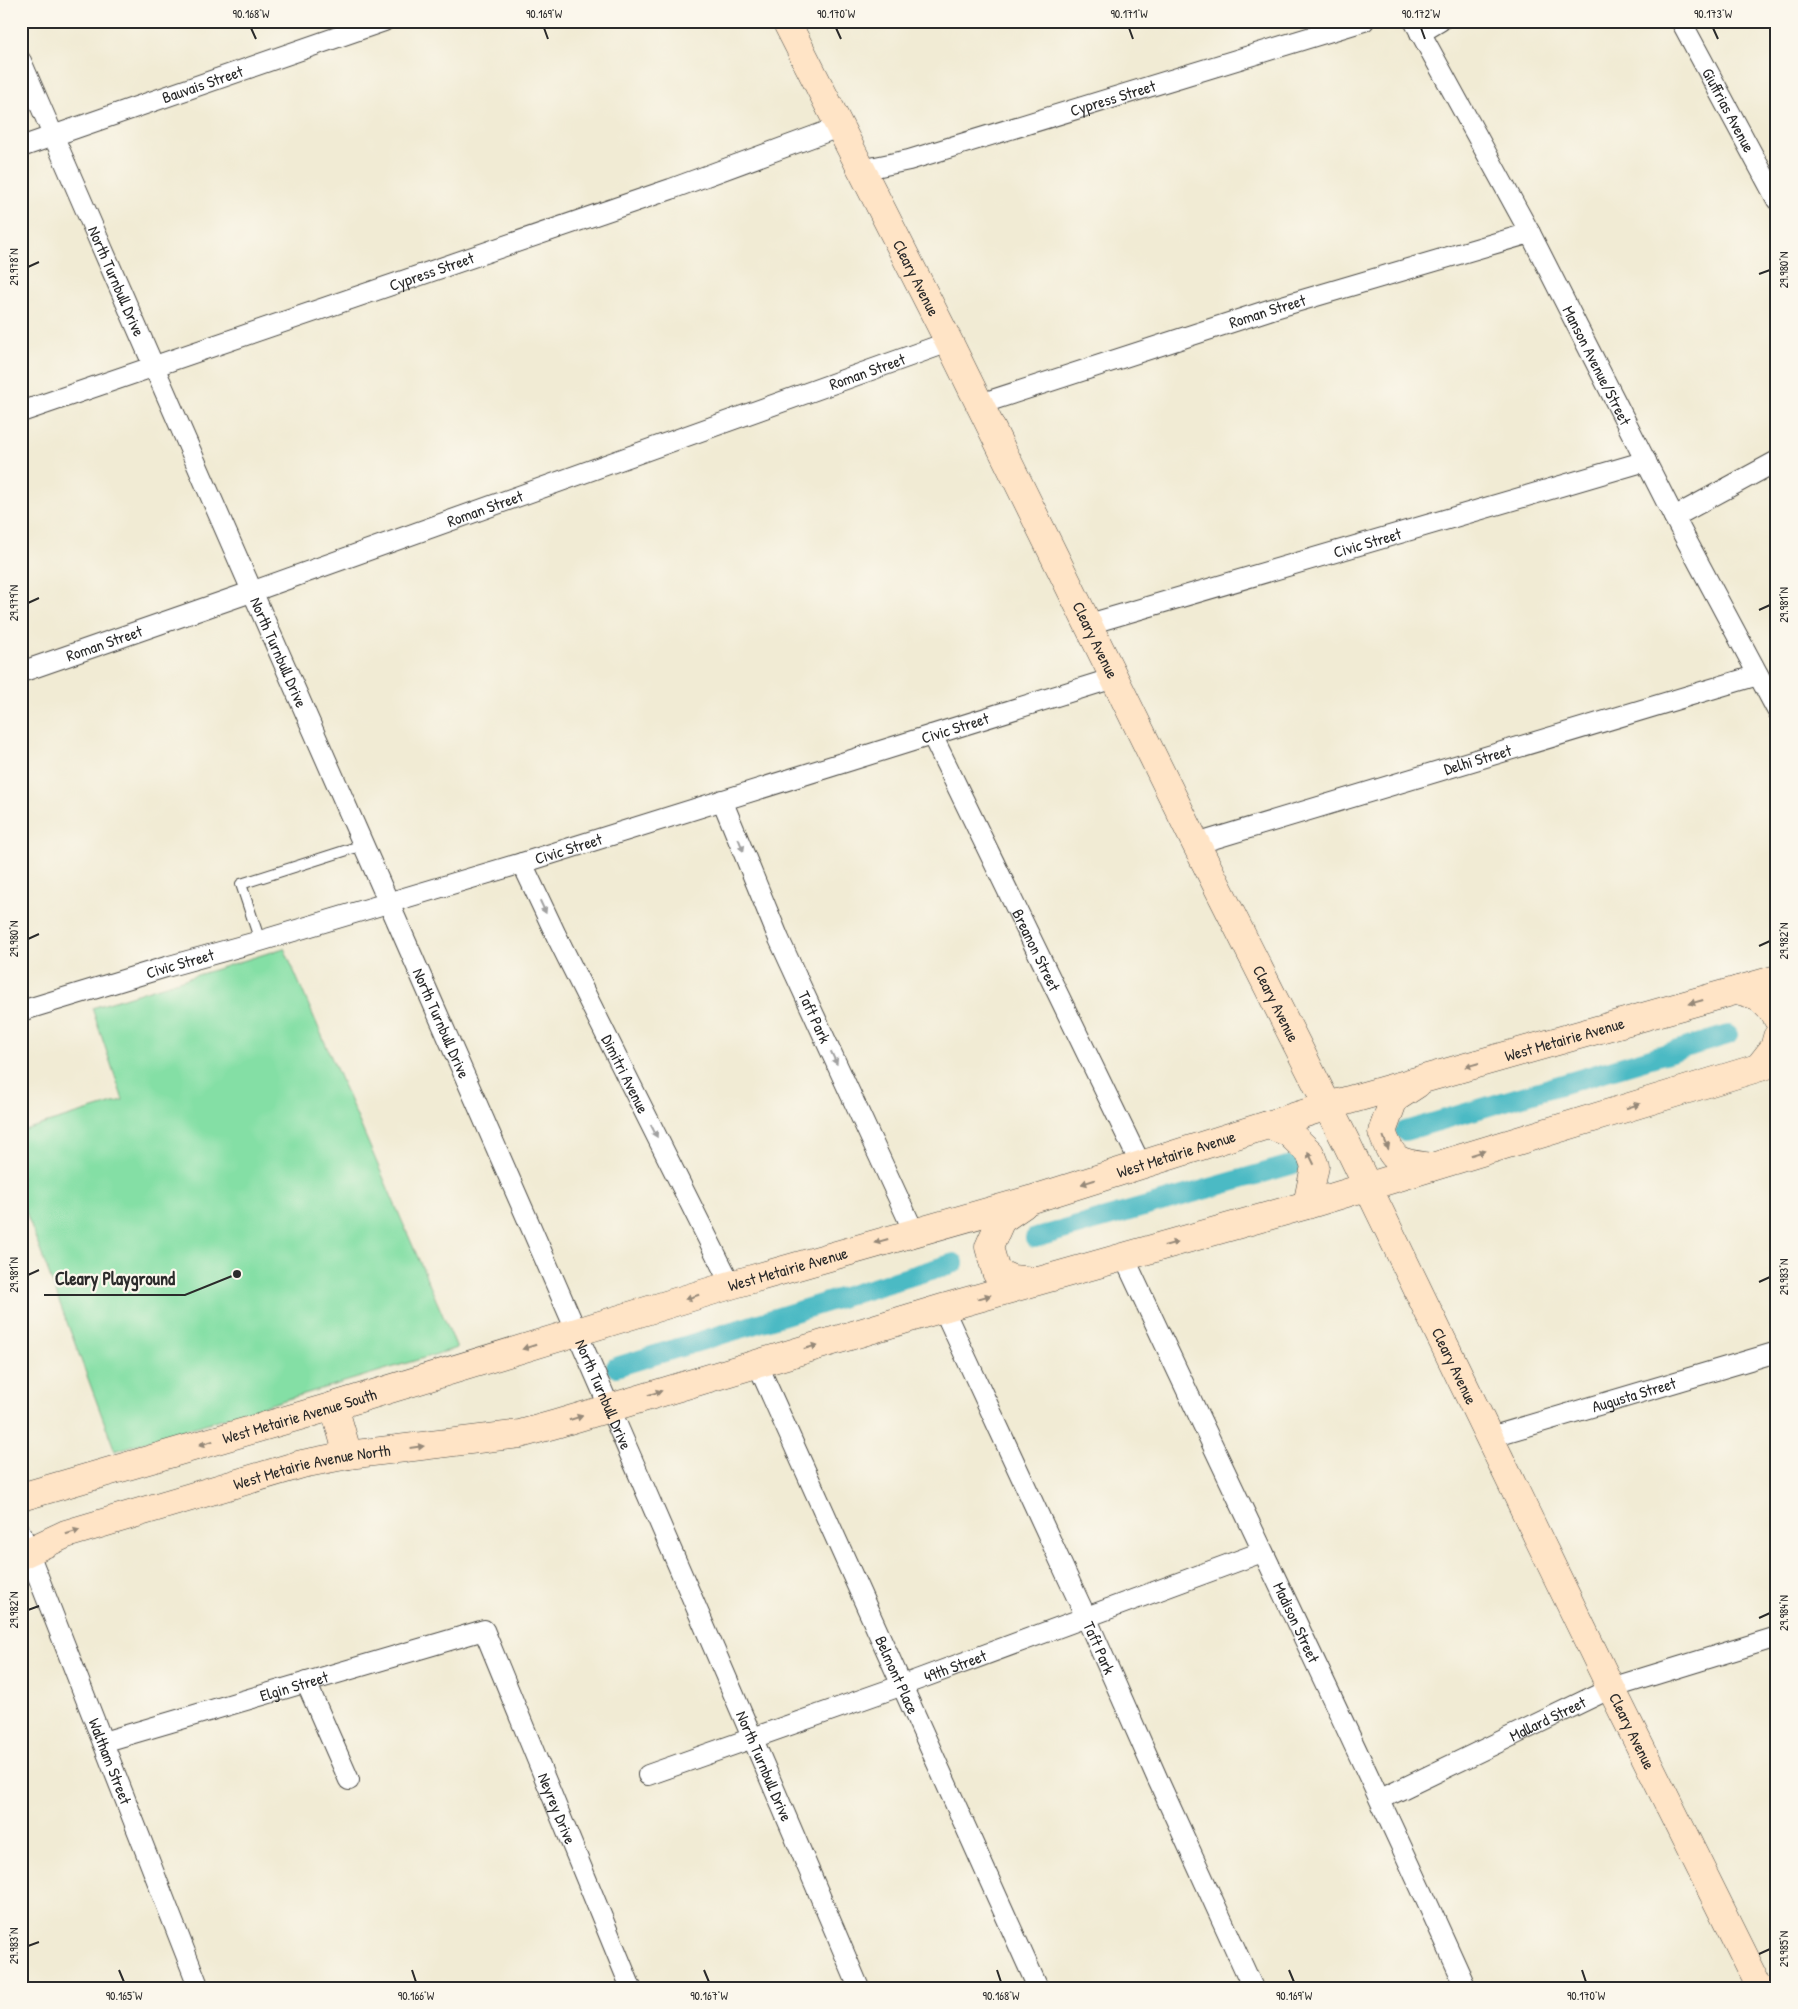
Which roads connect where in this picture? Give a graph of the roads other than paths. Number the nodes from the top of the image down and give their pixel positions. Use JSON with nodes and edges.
{"nodes":[{"id":1,"x":384,"y":21,"type":"edge"},
{"id":2,"x":786,"y":21,"type":"edge"},
{"id":3,"x":1364,"y":21,"type":"edge"},
{"id":4,"x":1440,"y":21,"type":"edge"},
{"id":5,"x":1681,"y":21,"type":"edge"},
{"id":6,"x":1417,"y":27,"type":"edge"},
{"id":7,"x":21,"y":61,"type":"edge"},
{"id":8,"x":839,"y":127,"type":"junction"},
{"id":9,"x":54,"y":136,"type":"junction"},
{"id":10,"x":21,"y":147,"type":"edge"},
{"id":11,"x":861,"y":170,"type":"junction"},
{"id":12,"x":1777,"y":200,"type":"edge"},
{"id":13,"x":1530,"y":234,"type":"junction"},
{"id":14,"x":949,"y":342,"type":"junction"},
{"id":15,"x":154,"y":366,"type":"junction"},
{"id":16,"x":980,"y":404,"type":"junction"},
{"id":17,"x":21,"y":412,"type":"edge"},
{"id":18,"x":1646,"y":461,"type":"junction"},
{"id":19,"x":1777,"y":461,"type":"edge"},
{"id":20,"x":1674,"y":517,"type":"junction"},
{"id":21,"x":251,"y":592,"type":"junction"},
{"id":22,"x":1089,"y":624,"type":"junction"},
{"id":23,"x":21,"y":672,"type":"edge"},
{"id":24,"x":1758,"y":675,"type":"junction"},
{"id":25,"x":1114,"y":678,"type":"junction"},
{"id":26,"x":1777,"y":710,"type":"edge"},
{"id":27,"x":932,"y":735,"type":"junction"},
{"id":28,"x":722,"y":800,"type":"junction"},
{"id":29,"x":1196,"y":844,"type":"junction"},
{"id":30,"x":363,"y":845,"type":"junction"},
{"id":31,"x":522,"y":863,"type":"junction"},
{"id":32,"x":388,"y":903,"type":"junction"},
{"id":33,"x":260,"y":941,"type":"junction"},
{"id":34,"x":1777,"y":979,"type":"edge"},
{"id":35,"x":1738,"y":990,"type":"junction"},
{"id":36,"x":21,"y":1011,"type":"edge"},
{"id":37,"x":1777,"y":1018,"type":"edge"},
{"id":38,"x":1777,"y":1037,"type":"edge"},
{"id":39,"x":1768,"y":1065,"type":"edge"},
{"id":40,"x":1424,"y":1079,"type":"junction"},
{"id":41,"x":1328,"y":1106,"type":"junction"},
{"id":42,"x":1268,"y":1125,"type":"junction"},
{"id":43,"x":1141,"y":1165,"type":"junction"},
{"id":44,"x":1431,"y":1167,"type":"junction"},
{"id":45,"x":1367,"y":1187,"type":"junction"},
{"id":46,"x":1033,"y":1199,"type":"junction"},
{"id":47,"x":1307,"y":1205,"type":"junction"},
{"id":48,"x":914,"y":1232,"type":"junction"},
{"id":49,"x":1124,"y":1257,"type":"junction"},
{"id":50,"x":1040,"y":1281,"type":"junction"},
{"id":51,"x":731,"y":1285,"type":"junction"},
{"id":52,"x":943,"y":1308,"type":"junction"},
{"id":53,"x":576,"y":1333,"type":"junction"},
{"id":54,"x":1777,"y":1352,"type":"edge"},
{"id":55,"x":757,"y":1363,"type":"junction"},
{"id":56,"x":334,"y":1406,"type":"junction"},
{"id":57,"x":609,"y":1407,"type":"junction"},
{"id":58,"x":1490,"y":1437,"type":"junction"},
{"id":59,"x":348,"y":1455,"type":"junction"},
{"id":60,"x":21,"y":1497,"type":"edge"},
{"id":61,"x":24,"y":1546,"type":"edge"},
{"id":62,"x":1262,"y":1552,"type":"junction"},
{"id":63,"x":1086,"y":1617,"type":"junction"},
{"id":64,"x":484,"y":1630,"type":"joint"},
{"id":65,"x":1777,"y":1637,"type":"edge"},
{"id":66,"x":306,"y":1682,"type":"junction"},
{"id":67,"x":903,"y":1685,"type":"junction"},
{"id":68,"x":1611,"y":1688,"type":"junction"},
{"id":69,"x":754,"y":1739,"type":"junction"},
{"id":70,"x":104,"y":1742,"type":"junction"},
{"id":71,"x":648,"y":1775,"type":"dead end"},
{"id":72,"x":350,"y":1780,"type":"dead end"},
{"id":73,"x":1381,"y":1799,"type":"junction"},
{"id":74,"x":199,"y":1988,"type":"edge"},
{"id":75,"x":631,"y":1988,"type":"edge"},
{"id":76,"x":859,"y":1988,"type":"edge"},
{"id":77,"x":1038,"y":1988,"type":"edge"},
{"id":78,"x":1253,"y":1988,"type":"edge"},
{"id":79,"x":1466,"y":1988,"type":"edge"},
{"id":80,"x":1760,"y":1988,"type":"edge"}],
"edges":[{"from":1,"to":9,"type":"street","name":"Bauvais Street"},
{"from":2,"to":8,"type":"main road","name":"Cleary Avenue"},
{"from":3,"to":11,"type":"street","name":"Cypress Street"},
{"from":4,"to":6,"type":"street"},
{"from":5,"to":12,"type":"street","name":"Giuffrias Avenue"},
{"from":6,"to":13,"type":"street","name":"Manson Avenue/Street"},
{"from":7,"to":9,"type":"street","name":"North Turnbull Drive"},
{"from":8,"to":11,"type":"main road","name":"Cleary Avenue"},
{"from":8,"to":15,"type":"street","name":"Cypress Street"},
{"from":9,"to":10,"type":"street","name":"Bauvais Street"},
{"from":9,"to":15,"type":"street","name":"North Turnbull Drive"},
{"from":11,"to":14,"type":"main road","name":"Cleary Avenue"},
{"from":13,"to":16,"type":"street","name":"Roman Street"},
{"from":13,"to":18,"type":"street","name":"Manson Avenue/Street"},
{"from":14,"to":16,"type":"main road","name":"Cleary Avenue"},
{"from":14,"to":21,"type":"street","name":"Roman Street"},
{"from":15,"to":17,"type":"street","name":"Cypress Street"},
{"from":15,"to":21,"type":"street","name":"North Turnbull Drive"},
{"from":16,"to":22,"type":"main road","name":"Cleary Avenue"},
{"from":18,"to":20,"type":"street","name":"Manson Avenue/Street"},
{"from":18,"to":22,"type":"street","name":"Civic Street"},
{"from":19,"to":20,"type":"street"},
{"from":20,"to":24,"type":"street","name":"Manson Avenue/Street"},
{"from":21,"to":23,"type":"street","name":"Roman Street"},
{"from":21,"to":30,"type":"street","name":"North Turnbull Drive"},
{"from":22,"to":25,"type":"main road","name":"Cleary Avenue"},
{"from":24,"to":26,"type":"street","name":"Manson Avenue/Street"},
{"from":24,"to":29,"type":"street","name":"Delhi Street"},
{"from":25,"to":27,"type":"street","name":"Civic Street"},
{"from":25,"to":29,"type":"main road","name":"Cleary Avenue"},
{"from":27,"to":28,"type":"street","name":"Civic Street"},
{"from":27,"to":43,"type":"street","name":"Breanon Street"},
{"from":28,"to":31,"type":"street","name":"Civic Street"},
{"from":28,"to":48,"type":"street","name":"Taft Park","one_way":true},
{"from":29,"to":41,"type":"main road","name":"Cleary Avenue"},
{"from":30,"to":32,"type":"street","name":"North Turnbull Drive"},
{"from":30,"to":33,"type":"lane"},
{"from":31,"to":32,"type":"street","name":"Civic Street"},
{"from":31,"to":51,"type":"street","name":"Dimitri Avenue","one_way":true},
{"from":32,"to":33,"type":"street","name":"Civic Street"},
{"from":32,"to":53,"type":"street","name":"North Turnbull Drive"},
{"from":33,"to":36,"type":"street","name":"Civic Street"},
{"from":34,"to":35,"type":"main road","name":"West Metairie Avenue"},
{"from":35,"to":37,"type":"main road"},
{"from":35,"to":40,"type":"main road","name":"West Metairie Avenue","one_way":true},
{"from":38,"to":39,"type":"main road"},
{"from":44,"to":39,"type":"main road","one_way":true},
{"from":40,"to":41,"type":"main road","name":"West Metairie Avenue"},
{"from":40,"to":44,"type":"main road","one_way":true},
{"from":41,"to":42,"type":"main road","name":"West Metairie Avenue"},
{"from":41,"to":45,"type":"main road","name":"Cleary Avenue"},
{"from":42,"to":43,"type":"main road","name":"West Metairie Avenue"},
{"from":47,"to":42,"type":"main road","one_way":true},
{"from":43,"to":46,"type":"main road","name":"West Metairie Avenue","one_way":true},
{"from":44,"to":45,"type":"main road"},
{"from":45,"to":47,"type":"main road"},
{"from":45,"to":58,"type":"main road","name":"Cleary Avenue"},
{"from":46,"to":48,"type":"main road","name":"West Metairie Avenue"},
{"from":46,"to":50,"type":"main road"},
{"from":49,"to":47,"type":"main road","one_way":true},
{"from":48,"to":51,"type":"main road","name":"West Metairie Avenue","one_way":true},
{"from":49,"to":50,"type":"main road"},
{"from":49,"to":62,"type":"street","name":"Madison Street"},
{"from":52,"to":50,"type":"main road","one_way":true},
{"from":51,"to":53,"type":"main road","name":"West Metairie Avenue","one_way":true},
{"from":55,"to":52,"type":"main road","one_way":true},
{"from":52,"to":63,"type":"street","name":"Taft Park"},
{"from":53,"to":56,"type":"main road","name":"West Metairie Avenue South","one_way":true},
{"from":53,"to":57,"type":"street","name":"North Turnbull Drive"},
{"from":54,"to":58,"type":"street","name":"Augusta Street"},
{"from":57,"to":55,"type":"main road","one_way":true},
{"from":55,"to":67,"type":"street","name":"Belmont Place"},
{"from":56,"to":59,"type":"main road"},
{"from":56,"to":60,"type":"main road","name":"West Metairie Avenue South","one_way":true},
{"from":59,"to":57,"type":"main road","name":"West Metairie Avenue North","one_way":true},
{"from":57,"to":69,"type":"street","name":"North Turnbull Drive"},
{"from":58,"to":68,"type":"main road","name":"Cleary Avenue"},
{"from":61,"to":59,"type":"main road","name":"West Metairie Avenue North","one_way":true},
{"from":61,"to":70,"type":"street","name":"Waltham Street"},
{"from":62,"to":63,"type":"street","name":"49th Street"},
{"from":62,"to":73,"type":"street","name":"Madison Street"},
{"from":63,"to":67,"type":"street","name":"49th Street"},
{"from":63,"to":78,"type":"street","name":"Taft Park"},
{"from":64,"to":66,"type":"street","name":"Elgin Street"},
{"from":64,"to":75,"type":"street","name":"Neyrey Drive"},
{"from":65,"to":68,"type":"street","name":"Mallard Street"},
{"from":66,"to":70,"type":"street","name":"Elgin Street"},
{"from":66,"to":72,"type":"street"},
{"from":67,"to":69,"type":"street","name":"49th Street"},
{"from":67,"to":77,"type":"street","name":"Belmont Place"},
{"from":68,"to":73,"type":"street","name":"Mallard Street"},
{"from":68,"to":80,"type":"main road","name":"Cleary Avenue"},
{"from":69,"to":71,"type":"street","name":"49th Street"},
{"from":69,"to":76,"type":"street","name":"North Turnbull Drive"},
{"from":70,"to":74,"type":"street","name":"Waltham Street"},
{"from":73,"to":79,"type":"street","name":"Madison Street"}]}
